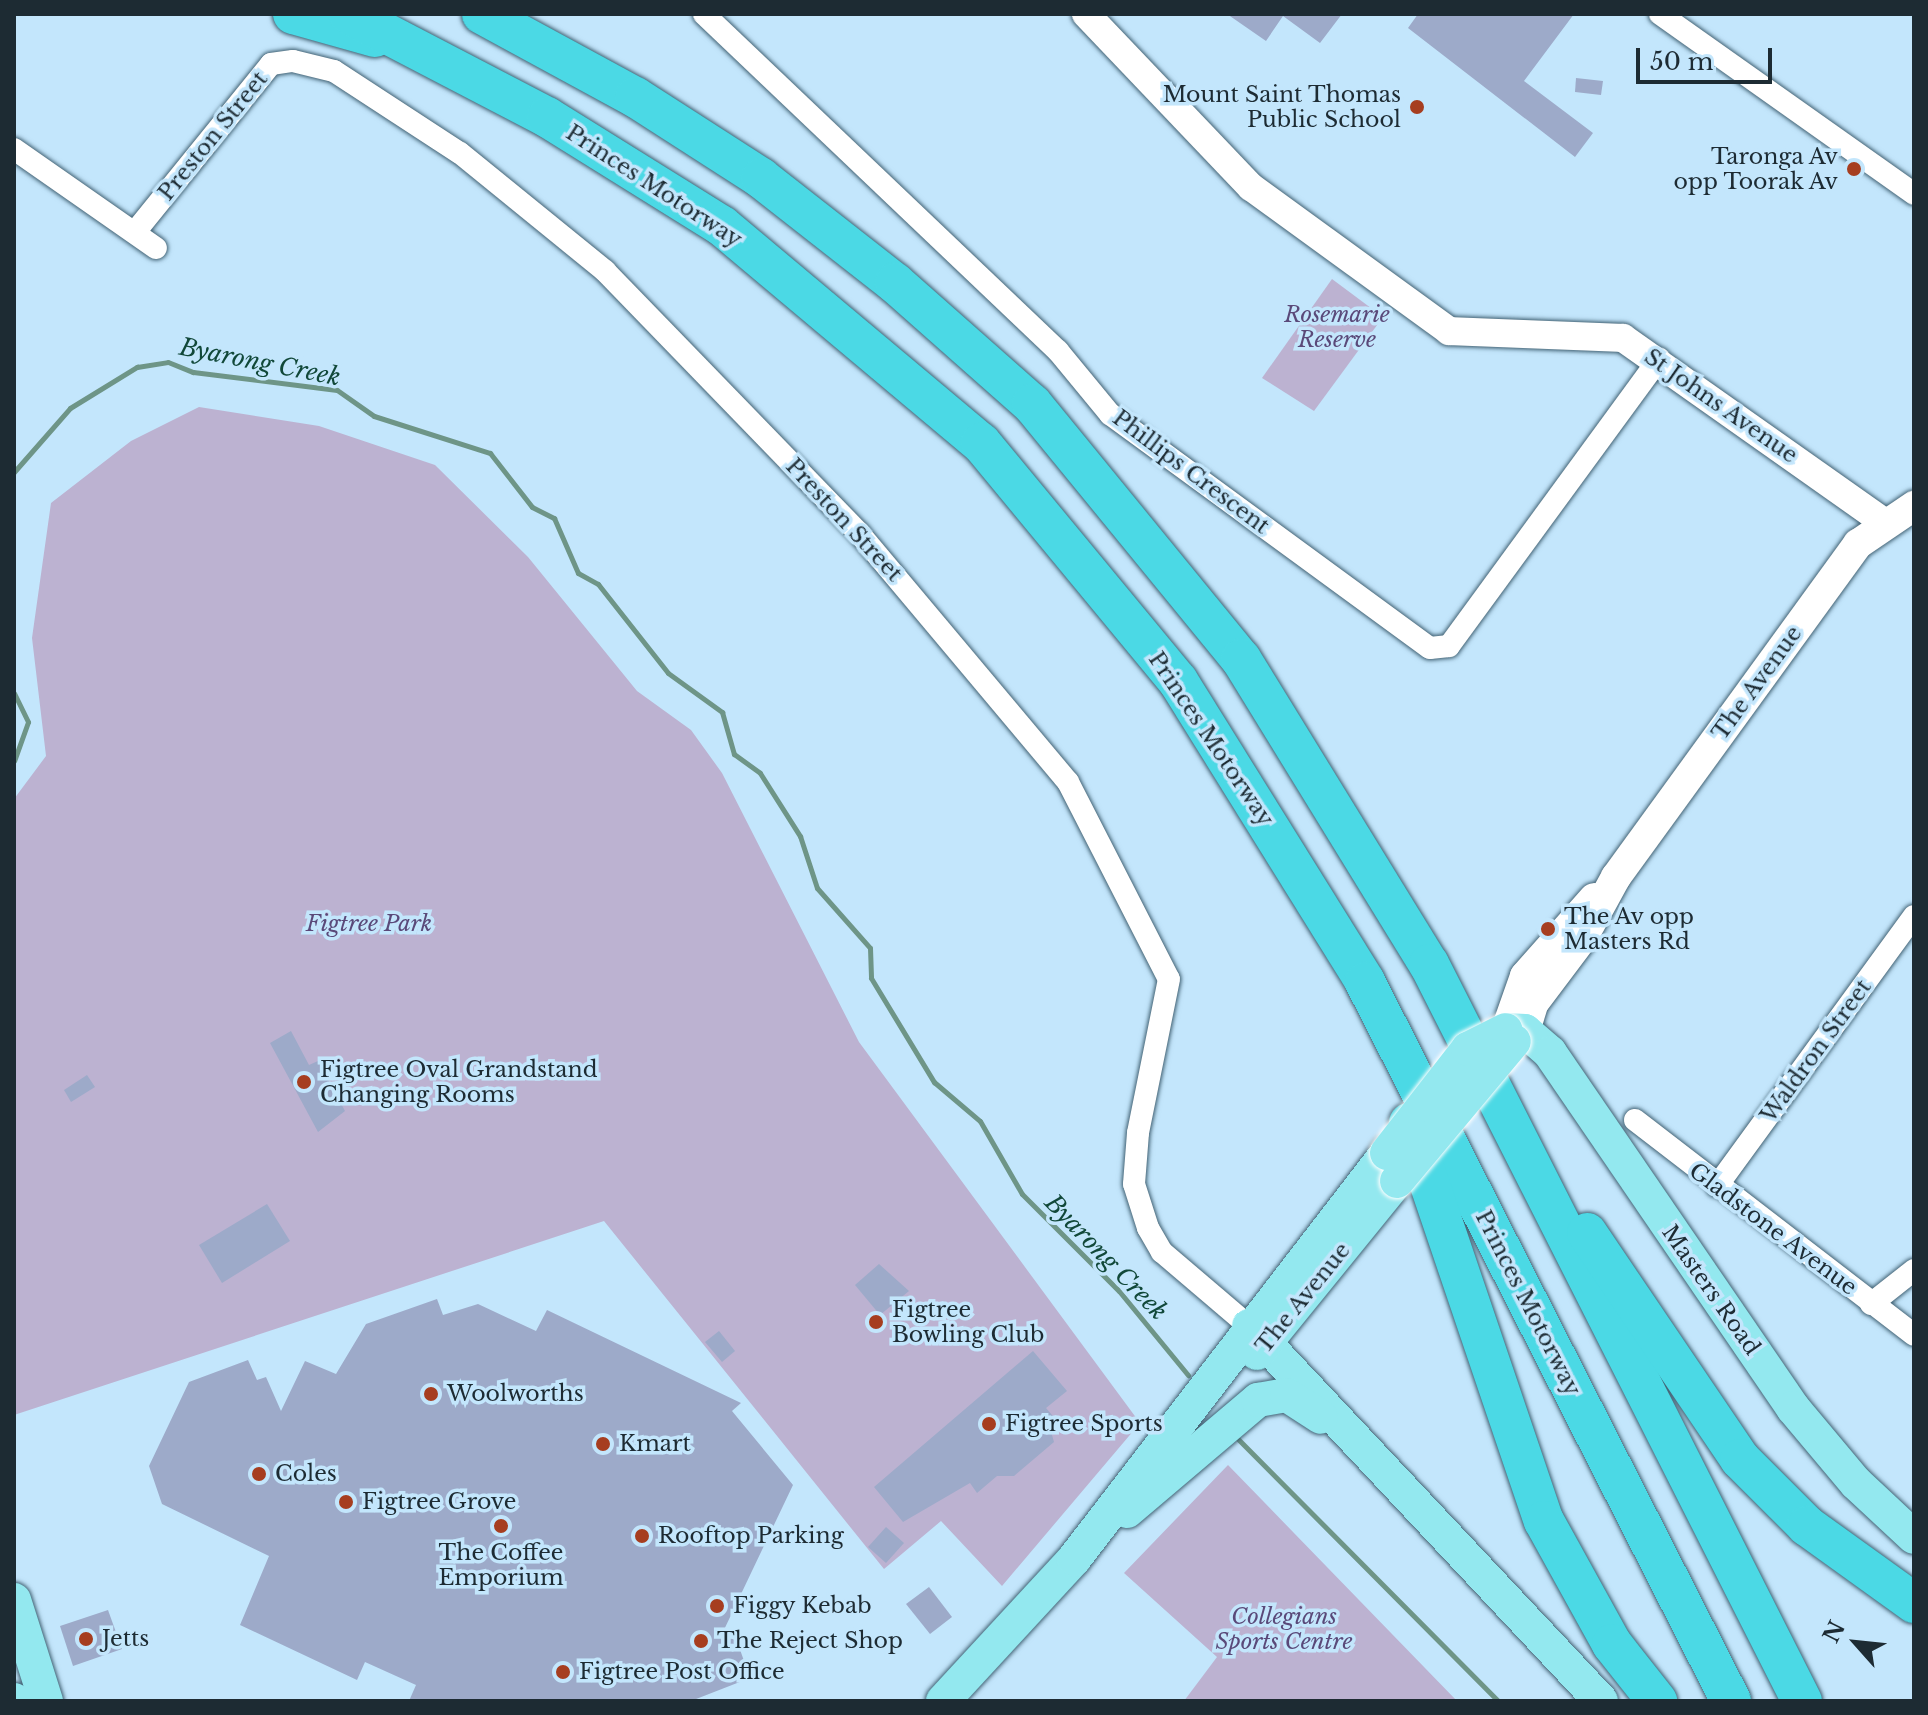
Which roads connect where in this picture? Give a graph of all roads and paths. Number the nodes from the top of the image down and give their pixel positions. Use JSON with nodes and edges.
{"nodes":[{"id":1,"x":293,"y":14,"type":"edge"},
{"id":2,"x":349,"y":14,"type":"edge"},
{"id":3,"x":482,"y":14,"type":"edge"},
{"id":4,"x":704,"y":14,"type":"edge"},
{"id":5,"x":1086,"y":14,"type":"edge"},
{"id":6,"x":1660,"y":14,"type":"edge"},
{"id":7,"x":417,"y":49,"type":"junction"},
{"id":8,"x":14,"y":149,"type":"edge"},
{"id":9,"x":1914,"y":194,"type":"edge"},
{"id":10,"x":135,"y":232,"type":"junction"},
{"id":11,"x":156,"y":248,"type":"dead end"},
{"id":12,"x":1659,"y":359,"type":"junction"},
{"id":13,"x":1914,"y":506,"type":"edge"},
{"id":14,"x":1884,"y":522,"type":"junction"},
{"id":15,"x":1914,"y":916,"type":"edge"},
{"id":16,"x":1429,"y":964,"type":"junction"},
{"id":17,"x":1365,"y":982,"type":"junction"},
{"id":18,"x":1512,"y":1032,"type":"junction"},
{"id":19,"x":1635,"y":1120,"type":"dead end"},
{"id":20,"x":1717,"y":1186,"type":"junction"},
{"id":21,"x":1914,"y":1270,"type":"edge"},
{"id":22,"x":1871,"y":1304,"type":"junction"},
{"id":23,"x":1258,"y":1334,"type":"junction"},
{"id":24,"x":1914,"y":1335,"type":"edge"},
{"id":25,"x":1355,"y":1445,"type":"junction"},
{"id":26,"x":1914,"y":1537,"type":"edge"},
{"id":27,"x":1074,"y":1559,"type":"junction"},
{"id":28,"x":1914,"y":1603,"type":"edge"},
{"id":29,"x":15,"y":1608,"type":"edge"},
{"id":30,"x":46,"y":1701,"type":"edge"},
{"id":31,"x":943,"y":1701,"type":"edge"},
{"id":32,"x":1601,"y":1701,"type":"edge"},
{"id":33,"x":1657,"y":1701,"type":"edge"},
{"id":34,"x":1731,"y":1701,"type":"edge"},
{"id":35,"x":1802,"y":1701,"type":"edge"}],
"edges":[{"from":1,"to":7,"type":"highway"},
{"from":2,"to":7,"type":"highway","name":"Princes Motorway"},
{"from":3,"to":16,"type":"highway"},
{"from":4,"to":12,"type":"street","name":"Phillips Crescent"},
{"from":5,"to":12,"type":"street","name":"St Johns Avenue"},
{"from":6,"to":9,"type":"street"},
{"from":7,"to":17,"type":"highway","name":"Princes Motorway"},
{"from":8,"to":10,"type":"street"},
{"from":10,"to":11,"type":"street"},
{"from":10,"to":23,"type":"street","name":"Preston Street"},
{"from":12,"to":14,"type":"street","name":"St Johns Avenue"},
{"from":13,"to":14,"type":"main road","name":"The Avenue"},
{"from":14,"to":18,"type":"main road","name":"The Avenue"},
{"from":15,"to":20,"type":"street","name":"Waldron Street"},
{"from":16,"to":28,"type":"highway"},
{"from":16,"to":35,"type":"highway"},
{"from":17,"to":33,"type":"highway"},
{"from":17,"to":34,"type":"highway","name":"Princes Motorway"},
{"from":18,"to":23,"type":"main road","name":"The Avenue","bridge":true},
{"from":18,"to":26,"type":"main road","name":"Masters Road"},
{"from":19,"to":20,"type":"street","name":"Gladstone Avenue"},
{"from":20,"to":22,"type":"street","name":"Gladstone Avenue"},
{"from":21,"to":22,"type":"street"},
{"from":22,"to":24,"type":"street","name":"Gladstone Avenue"},
{"from":23,"to":25,"type":"main road"},
{"from":23,"to":27,"type":"main road","name":"The Avenue"},
{"from":25,"to":27,"type":"main road"},
{"from":25,"to":32,"type":"main road"},
{"from":27,"to":31,"type":"main road","name":"The Avenue"},
{"from":29,"to":30,"type":"main road"}]}
